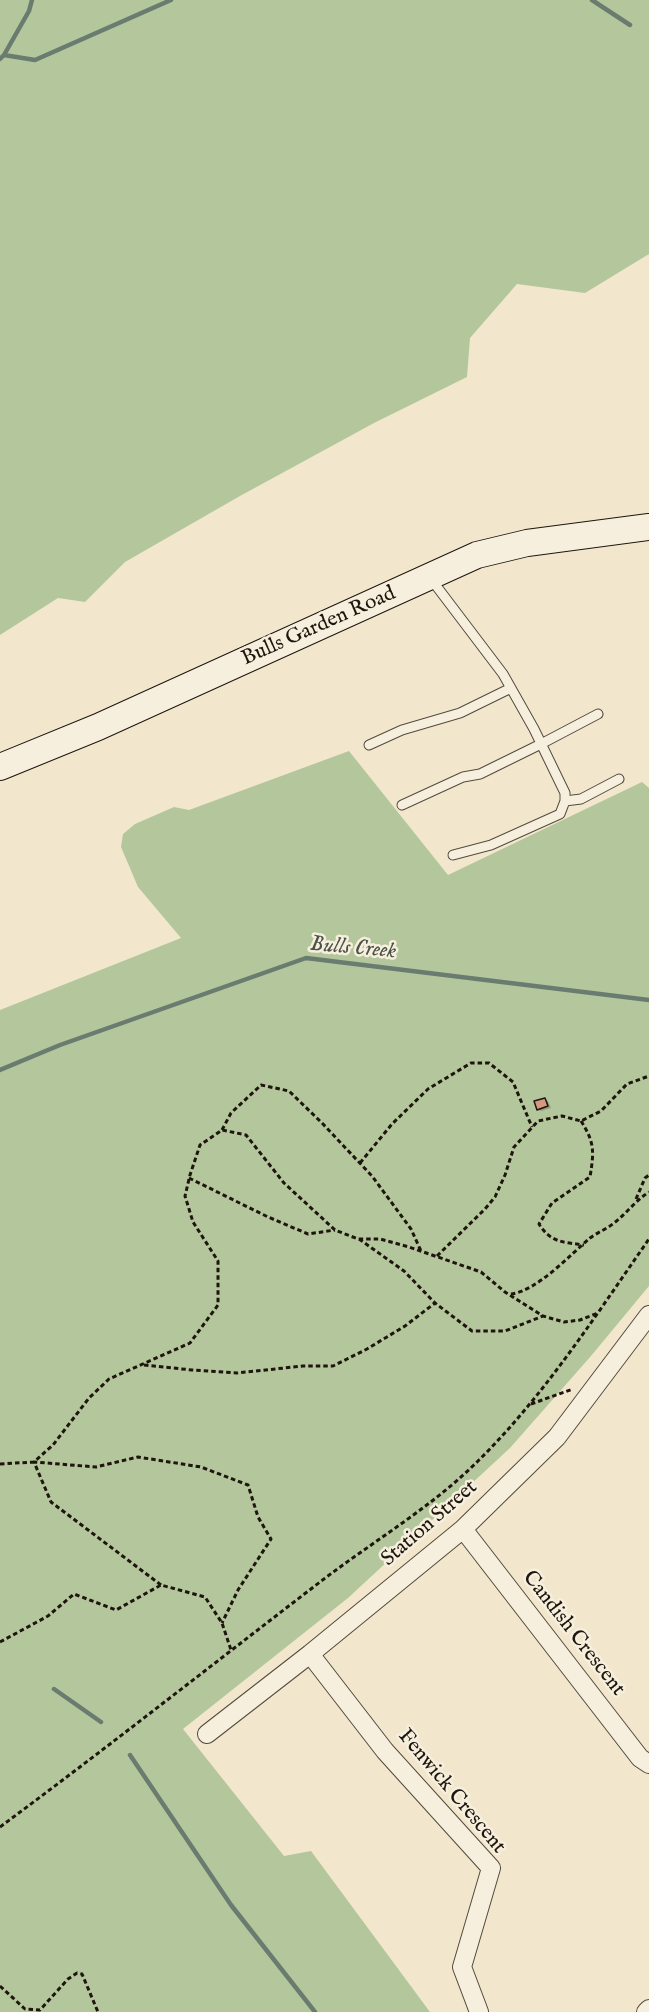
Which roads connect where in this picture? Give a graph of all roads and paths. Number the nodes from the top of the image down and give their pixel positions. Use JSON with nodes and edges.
{"nodes":[{"id":1,"x":649,"y":526,"type":"edge"},
{"id":2,"x":429,"y":577,"type":"junction"},
{"id":3,"x":511,"y":688,"type":"junction"},
{"id":4,"x":597,"y":714,"type":"dead end"},
{"id":5,"x":541,"y":744,"type":"junction"},
{"id":6,"x":369,"y":745,"type":"dead end"},
{"id":7,"x":0,"y":767,"type":"edge"},
{"id":8,"x":619,"y":779,"type":"dead end"},
{"id":9,"x":566,"y":801,"type":"junction"},
{"id":10,"x":402,"y":805,"type":"dead end"},
{"id":11,"x":453,"y":855,"type":"dead end"},
{"id":12,"x":649,"y":1076,"type":"edge"},
{"id":13,"x":581,"y":1121,"type":"junction"},
{"id":14,"x":532,"y":1127,"type":"junction"},
{"id":15,"x":222,"y":1130,"type":"junction"},
{"id":16,"x":360,"y":1163,"type":"junction"},
{"id":17,"x":649,"y":1175,"type":"edge"},
{"id":18,"x":189,"y":1178,"type":"junction"},
{"id":19,"x":649,"y":1192,"type":"edge"},
{"id":20,"x":635,"y":1201,"type":"junction"},
{"id":21,"x":335,"y":1230,"type":"junction"},
{"id":22,"x":358,"y":1239,"type":"junction"},
{"id":23,"x":649,"y":1239,"type":"edge"},
{"id":24,"x":584,"y":1245,"type":"junction"},
{"id":25,"x":421,"y":1251,"type":"junction"},
{"id":26,"x":437,"y":1256,"type":"junction"},
{"id":27,"x":509,"y":1294,"type":"junction"},
{"id":28,"x":435,"y":1303,"type":"junction"},
{"id":29,"x":598,"y":1313,"type":"junction"},
{"id":30,"x":649,"y":1315,"type":"edge"},
{"id":31,"x":543,"y":1316,"type":"junction"},
{"id":32,"x":141,"y":1364,"type":"junction"},
{"id":33,"x":597,"y":1386,"type":"junction"},
{"id":34,"x":529,"y":1404,"type":"junction"},
{"id":35,"x":34,"y":1462,"type":"junction"},
{"id":36,"x":0,"y":1464,"type":"edge"},
{"id":37,"x":463,"y":1529,"type":"junction"},
{"id":38,"x":161,"y":1585,"type":"junction"},
{"id":39,"x":222,"y":1623,"type":"junction"},
{"id":40,"x":0,"y":1642,"type":"edge"},
{"id":41,"x":231,"y":1650,"type":"junction"},
{"id":42,"x":310,"y":1654,"type":"junction"},
{"id":43,"x":207,"y":1734,"type":"dead end"},
{"id":44,"x":649,"y":1764,"type":"edge"},
{"id":45,"x":0,"y":1827,"type":"edge"},
{"id":46,"x":0,"y":1986,"type":"edge"},
{"id":47,"x":98,"y":2012,"type":"edge"},
{"id":48,"x":479,"y":2012,"type":"edge"}],
"edges":[{"from":1,"to":2,"type":"main road","name":"Bulls Garden Road"},
{"from":2,"to":3,"type":"lane"},
{"from":2,"to":7,"type":"main road","name":"Bulls Garden Road"},
{"from":3,"to":5,"type":"lane"},
{"from":3,"to":6,"type":"lane"},
{"from":4,"to":5,"type":"lane"},
{"from":5,"to":9,"type":"lane"},
{"from":5,"to":10,"type":"lane"},
{"from":8,"to":9,"type":"lane"},
{"from":9,"to":11,"type":"lane"},
{"from":12,"to":13,"type":"path"},
{"from":13,"to":14,"type":"path"},
{"from":13,"to":24,"type":"path"},
{"from":14,"to":16,"type":"path"},
{"from":14,"to":26,"type":"path"},
{"from":15,"to":16,"type":"path"},
{"from":15,"to":18,"type":"path"},
{"from":15,"to":21,"type":"path"},
{"from":16,"to":25,"type":"path"},
{"from":17,"to":20,"type":"path"},
{"from":18,"to":21,"type":"path"},
{"from":18,"to":32,"type":"path"},
{"from":19,"to":20,"type":"path"},
{"from":20,"to":24,"type":"path"},
{"from":21,"to":22,"type":"path"},
{"from":22,"to":25,"type":"path"},
{"from":22,"to":28,"type":"path"},
{"from":23,"to":29,"type":"path"},
{"from":24,"to":27,"type":"path"},
{"from":25,"to":26,"type":"path"},
{"from":26,"to":27,"type":"path"},
{"from":27,"to":31,"type":"path"},
{"from":28,"to":31,"type":"path"},
{"from":28,"to":32,"type":"path"},
{"from":29,"to":31,"type":"path"},
{"from":29,"to":34,"type":"path"},
{"from":30,"to":33,"type":"street","name":"Station Street"},
{"from":32,"to":35,"type":"path"},
{"from":33,"to":34,"type":"path"},
{"from":33,"to":37,"type":"street","name":"Station Street"},
{"from":34,"to":41,"type":"path"},
{"from":35,"to":36,"type":"path"},
{"from":35,"to":38,"type":"path"},
{"from":35,"to":39,"type":"path"},
{"from":37,"to":42,"type":"street","name":"Station Street"},
{"from":37,"to":44,"type":"street","name":"Candish Crescent"},
{"from":38,"to":39,"type":"path"},
{"from":38,"to":40,"type":"path"},
{"from":39,"to":41,"type":"path"},
{"from":41,"to":45,"type":"path"},
{"from":42,"to":43,"type":"street","name":"Station Street"},
{"from":42,"to":48,"type":"street","name":"Fenwick Crescent"},
{"from":46,"to":47,"type":"path"}]}
